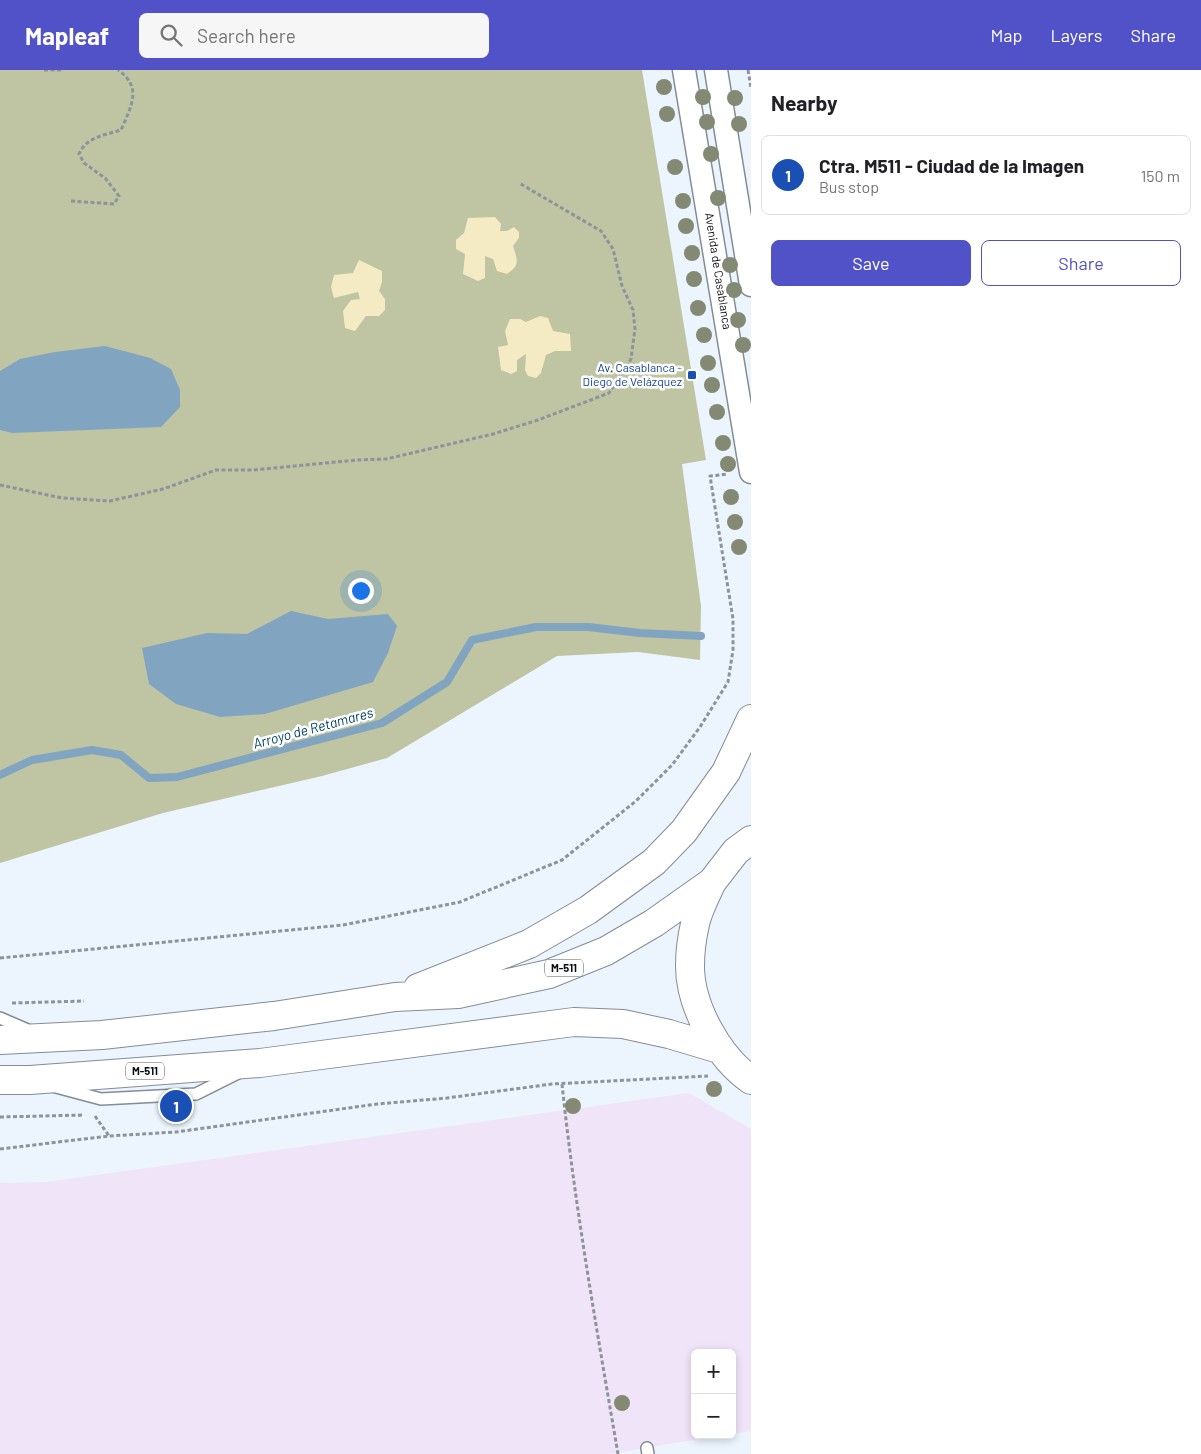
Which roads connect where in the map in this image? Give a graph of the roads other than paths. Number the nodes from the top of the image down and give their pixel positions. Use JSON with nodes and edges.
{"nodes":[{"id":1,"x":684,"y":70,"type":"edge"},
{"id":2,"x":716,"y":70,"type":"edge"},
{"id":3,"x":751,"y":285,"type":"edge"},
{"id":4,"x":751,"y":472,"type":"edge"},
{"id":5,"x":751,"y":719,"type":"edge"},
{"id":6,"x":751,"y":840,"type":"edge"},
{"id":7,"x":712,"y":882,"type":"junction"},
{"id":8,"x":395,"y":997,"type":"junction"},
{"id":9,"x":0,"y":1018,"type":"edge"},
{"id":10,"x":45,"y":1038,"type":"junction"},
{"id":11,"x":0,"y":1040,"type":"edge"},
{"id":12,"x":719,"y":1048,"type":"junction"},
{"id":13,"x":746,"y":1077,"type":"edge"},
{"id":14,"x":0,"y":1080,"type":"edge"}],
"edges":[{"from":1,"to":4,"type":"street","name":"Avenida de Casablanca"},
{"from":2,"to":3,"type":"street"},
{"from":5,"to":8,"type":"highway"},
{"from":6,"to":7,"type":"highway","number":"M-511"},
{"from":7,"to":8,"type":"highway","number":"M-511"},
{"from":7,"to":12,"type":"highway","number":"M-511"},
{"from":8,"to":10,"type":"highway","number":"M-511"},
{"from":9,"to":10,"type":"lane"},
{"from":10,"to":11,"type":"highway","number":"M-511"},
{"from":12,"to":13,"type":"highway","number":"M-511"},
{"from":12,"to":14,"type":"highway","number":"M-511"}]}
